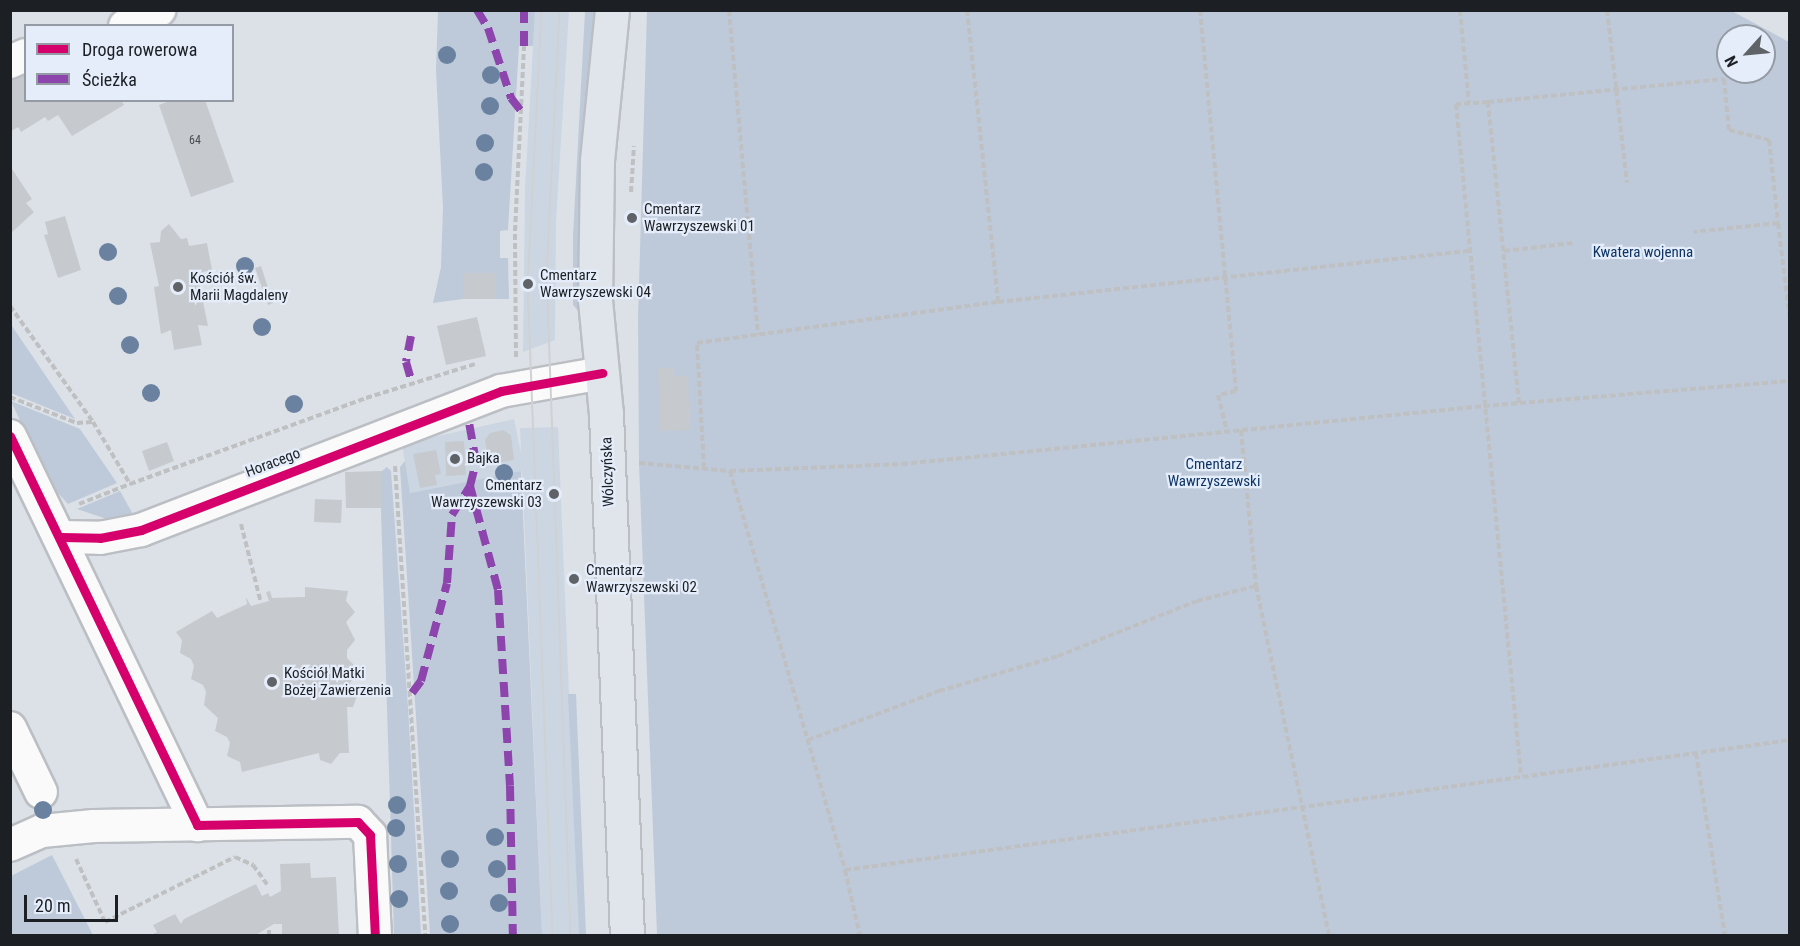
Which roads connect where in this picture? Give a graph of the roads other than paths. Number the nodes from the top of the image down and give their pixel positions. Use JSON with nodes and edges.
{"nodes":[{"id":1,"x":159,"y":10,"type":"edge"},
{"id":2,"x":612,"y":10,"type":"edge"},
{"id":3,"x":129,"y":24,"type":"edge"},
{"id":4,"x":24,"y":56,"type":"edge"},
{"id":5,"x":10,"y":62,"type":"edge"},
{"id":6,"x":603,"y":373,"type":"junction"},
{"id":7,"x":10,"y":436,"type":"edge"},
{"id":8,"x":56,"y":526,"type":"junction"},
{"id":9,"x":12,"y":737,"type":"edge"},
{"id":10,"x":41,"y":792,"type":"dead end"},
{"id":11,"x":197,"y":825,"type":"junction"},
{"id":12,"x":10,"y":845,"type":"edge"},
{"id":13,"x":375,"y":936,"type":"edge"},
{"id":14,"x":627,"y":936,"type":"edge"}],
"edges":[{"from":1,"to":3,"type":"street"},
{"from":2,"to":6,"type":"main road","name":"Wólczyńska"},
{"from":4,"to":5,"type":"street"},
{"from":6,"to":8,"type":"street","name":"Horacego"},
{"from":6,"to":14,"type":"main road","name":"Wólczyńska"},
{"from":7,"to":8,"type":"street"},
{"from":8,"to":11,"type":"street"},
{"from":9,"to":10,"type":"street"},
{"from":11,"to":12,"type":"street"},
{"from":11,"to":13,"type":"street"}]}
